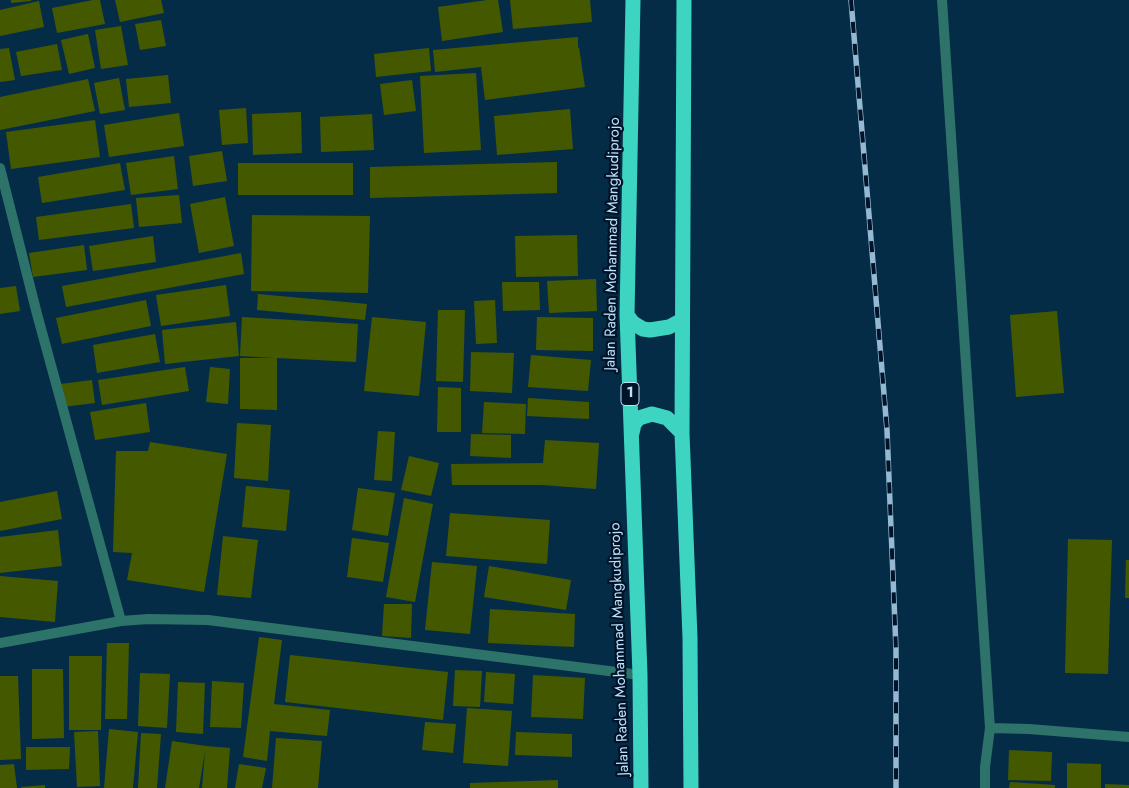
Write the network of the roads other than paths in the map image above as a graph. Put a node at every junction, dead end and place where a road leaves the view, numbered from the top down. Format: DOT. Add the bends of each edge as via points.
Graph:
graph roads {
  1 [pos="633,0"];
  2 [pos="684,0"];
  3 [pos="942,0"];
  4 [pos="0,168"];
  5 [pos="627,315"];
  6 [pos="682,320"];
  7 [pos="682,433"];
  8 [pos="631,437"];
  9 [pos="121,621"];
  10 [pos="0,643"];
  11 [pos="640,675"];
  12 [pos="990,728"];
  13 [pos="1129,737"];
  14 [pos="641,788"];
  15 [pos="691,788"];
  16 [pos="985,788"];
  1 -- 5 [label="highway, Jalan Raden Mohammad Mangkudiprojo / 1"];
  2 -- 6 [label="highway"];
  3 -- 12 [label="street"];
  4 -- 9 [label="street"];
  5 -- 6 [label="highway" via="633,323 650,330 669,327"];
  5 -- 8 [label="highway, Jalan Raden Mohammad Mangkudiprojo / 1"];
  6 -- 7 [label="highway"];
  7 -- 8 [label="highway" via="667,418 652,414 638,418"];
  7 -- 15 [label="highway" via="690,638"];
  8 -- 11 [label="highway, Jalan Raden Mohammad Mangkudiprojo / 1"];
  9 -- 10 [label="street"];
  9 -- 11 [label="street" via="208,620"];
  11 -- 14 [label="highway, Jalan Raden Mohammad Mangkudiprojo / 1"];
  12 -- 13 [label="street"];
  12 -- 16 [label="street"];
}
